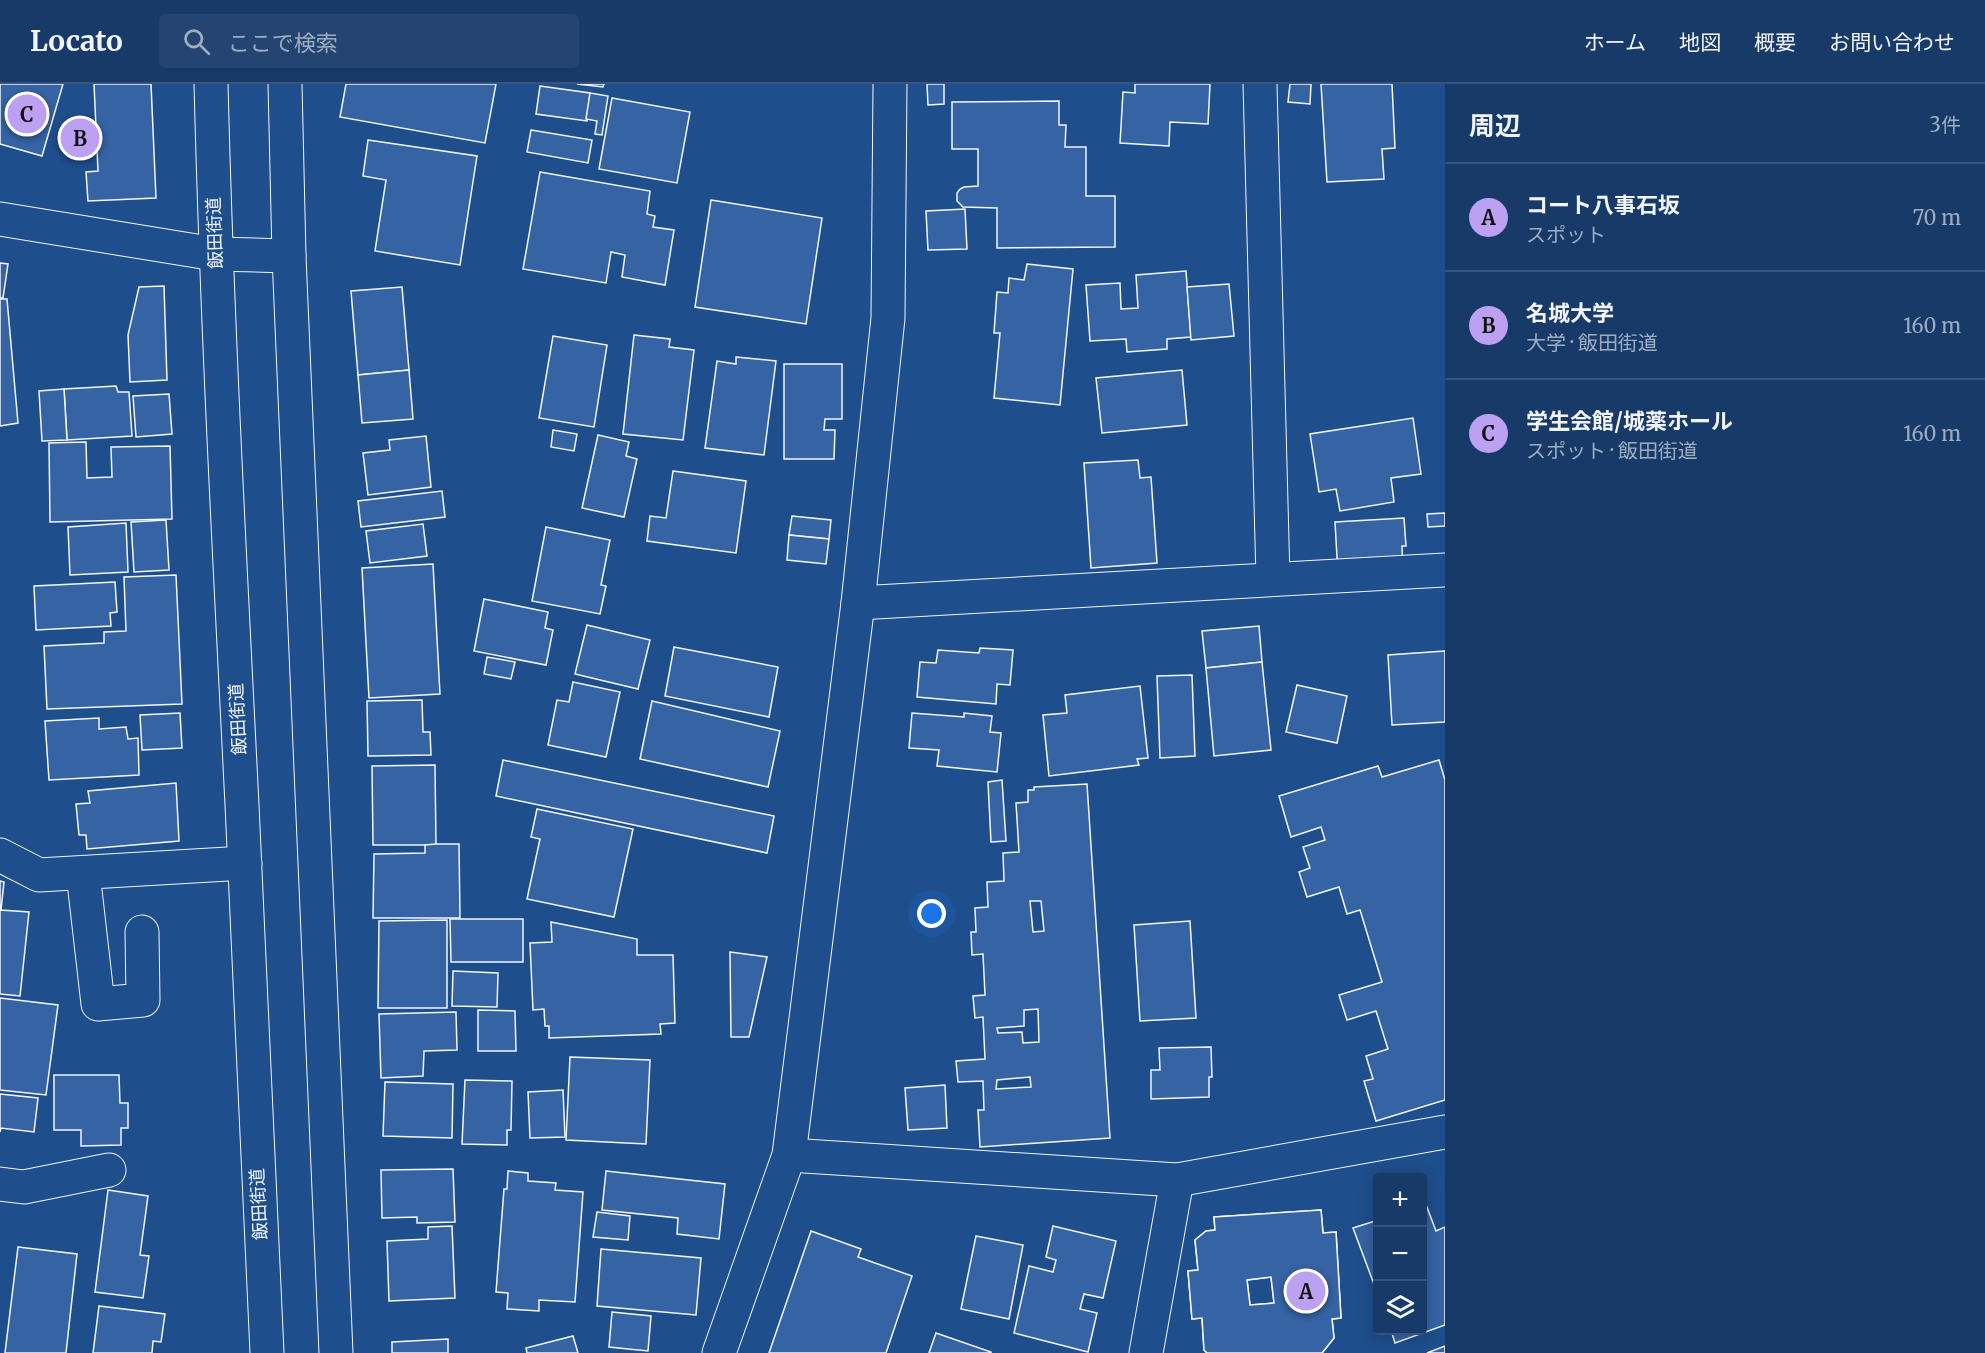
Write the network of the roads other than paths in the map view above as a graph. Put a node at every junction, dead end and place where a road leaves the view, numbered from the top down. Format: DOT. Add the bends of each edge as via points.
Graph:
graph roads {
  1 [pos="211,84"];
  2 [pos="285,84"];
  3 [pos="890,84"];
  4 [pos="1260,84"];
  5 [pos="0,219"];
  6 [pos="215,254"];
  7 [pos="289,255"];
  8 [pos="1445,570"];
  9 [pos="1273,579"];
  10 [pos="858,603"];
  11 [pos="0,855"];
  12 [pos="245,862"];
  13 [pos="83,873"];
  14 [pos="141,932"];
  15 [pos="1445,1132"];
  16 [pos="789,1155"];
  17 [pos="109,1170"];
  18 [pos="1178,1180"];
  19 [pos="0,1184"];
  20 [pos="267,1353"];
  21 [pos="336,1353"];
  22 [pos="719,1353"];
  23 [pos="1146,1353"];
  1 -- 6 [label="main road, 飯田街道"];
  2 -- 7 [label="main road"];
  3 -- 10 [label="main road" via="888,318"];
  4 -- 9 [label="main road"];
  5 -- 6 [label="main road"];
  6 -- 7 [label="main road"];
  6 -- 12 [label="main road, 飯田街道"];
  7 -- 21 [label="main road"];
  8 -- 9 [label="main road"];
  9 -- 10 [label="main road"];
  10 -- 16 [label="main road"];
  11 -- 13 [label="main road" via="39,875"];
  12 -- 13 [label="main road"];
  12 -- 20 [label="main road, 飯田街道"];
  13 -- 14 [label="main road" via="98,1004 143,1000"];
  15 -- 18 [label="main road"];
  16 -- 18 [label="main road"];
  16 -- 22 [label="main road"];
  17 -- 19 [label="main road" via="24,1186"];
  18 -- 23 [label="main road"];
}
